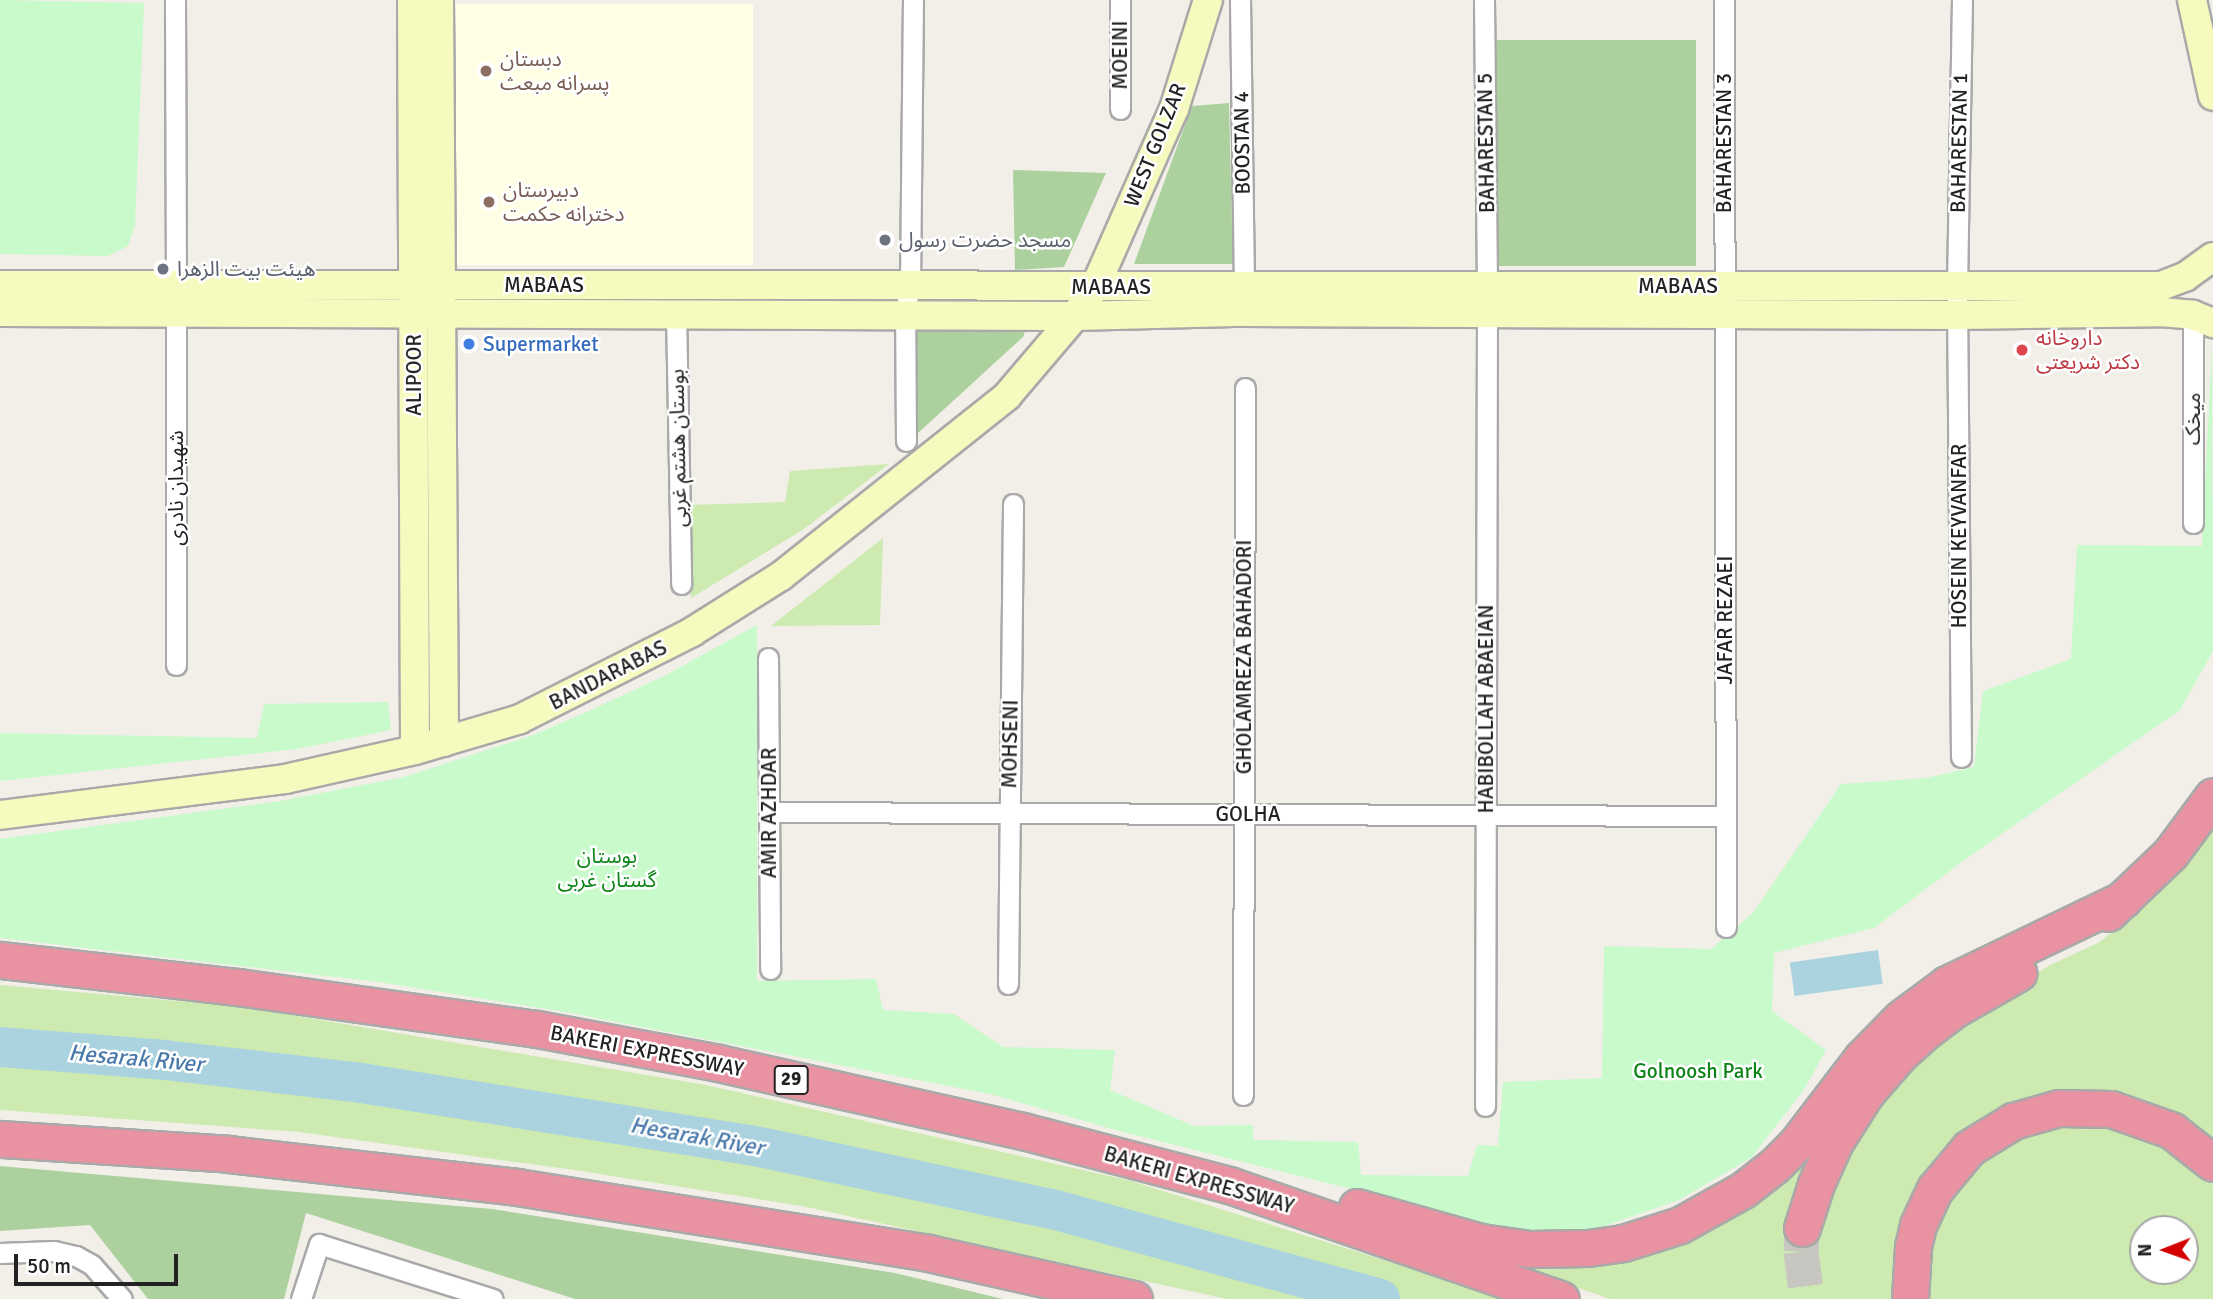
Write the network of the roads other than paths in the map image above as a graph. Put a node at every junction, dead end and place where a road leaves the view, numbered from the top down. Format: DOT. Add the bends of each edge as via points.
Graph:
graph roads {
  1 [pos="175,0"];
  2 [pos="412,0"];
  3 [pos="439,0"];
  4 [pos="913,0"];
  5 [pos="1120,0"];
  6 [pos="1208,0"];
  7 [pos="1240,0"];
  8 [pos="1484,0"];
  9 [pos="1724,0"];
  10 [pos="1962,0"];
  11 [pos="2192,0"];
  12 [pos="2202,0"];
  13 [pos="2213,32"];
  14 [pos="2213,96"];
  15 [pos="1120,109"];
  16 [pos="2213,257"];
  17 [pos="0,285"];
  18 [pos="910,285"];
  19 [pos="1956,286"];
  20 [pos="1095,287"];
  21 [pos="176,299"];
  22 [pos="427,299"];
  23 [pos="1244,299"];
  24 [pos="1487,299"];
  25 [pos="1724,299"];
  26 [pos="0,312"];
  27 [pos="676,312"];
  28 [pos="905,313"];
  29 [pos="1957,315"];
  30 [pos="1075,316"];
  31 [pos="2203,319"];
  32 [pos="1245,388"];
  33 [pos="906,442"];
  34 [pos="1013,504"];
  35 [pos="2193,523"];
  36 [pos="681,584"];
  37 [pos="768,658"];
  38 [pos="176,665"];
  39 [pos="444,742"];
  40 [pos="415,750"];
  41 [pos="1961,757"];
  42 [pos="2213,796"];
  43 [pos="769,812"];
  44 [pos="1009,813"];
  45 [pos="1244,814"];
  46 [pos="0,815"];
  47 [pos="1485,815"];
  48 [pos="1726,816"];
  49 [pos="2124,899"];
  50 [pos="1727,927"];
  51 [pos="0,960"];
  52 [pos="770,969"];
  53 [pos="1008,984"];
  54 [pos="1242,1095"];
  55 [pos="1485,1106"];
  56 [pos="0,1139"];
  57 [pos="2213,1163"];
  58 [pos="1229,1185"];
  59 [pos="1802,1228"];
  60 [pos="0,1253"];
  61 [pos="122,1299"];
  62 [pos="301,1299"];
  63 [pos="493,1299"];
  64 [pos="1134,1299"];
  65 [pos="1561,1299"];
  66 [pos="1910,1299"];
  1 -- 21 [label="street, شهیدان نادری"];
  2 -- 22 [label="street, ALIPOOR"];
  3 -- 22 [label="street, ALIPOOR"];
  4 -- 18 [label="street"];
  5 -- 15 [label="street, MOEINI"];
  6 -- 20 [label="street, WEST GOLZAR" via="1174,109"];
  7 -- 23 [label="street, BOOSTAN 4"];
  8 -- 24 [label="street, BAHARESTAN 5"];
  9 -- 25 [label="street, BAHARESTAN 3"];
  10 -- 19 [label="street, BAHARESTAN 1"];
  11 -- 14 [label="street"];
  12 -- 13 [label="street"];
  16 -- 19 [label="street, MABAAS" via="2161,286"];
  17 -- 21 [label="street, MABAAS"];
  18 -- 20 [label="street, MABAAS"];
  18 -- 22 [label="street, MABAAS"];
  18 -- 28 [label="street"];
  19 -- 25 [label="street, MABAAS"];
  19 -- 29 [label="street, BAHARESTAN 1"];
  20 -- 23 [label="street, MABAAS"];
  20 -- 30 [label="street, BANDARABAS"];
  21 -- 22 [label="street, MABAAS"];
  21 -- 26 [label="street, MABAAS"];
  21 -- 38 [label="street, شهیدان نادری"];
  22 -- 27 [label="street, MABAAS"];
  22 -- 39 [label="street, ALIPOOR"];
  22 -- 40 [label="street, ALIPOOR"];
  23 -- 24 [label="street, MABAAS"];
  23 -- 30 [label="street, MABAAS"];
  24 -- 25 [label="street, MABAAS"];
  24 -- 47 [label="street, HABIBOLLAH ABAEIAN"];
  25 -- 29 [label="street, MABAAS"];
  25 -- 48 [label="street, JAFAR REZAEI"];
  27 -- 28 [label="street, MABAAS"];
  27 -- 36 [label="street, بوستان هشتم غربی"];
  28 -- 30 [label="street, MABAAS"];
  28 -- 33 [label="street"];
  29 -- 31 [label="street, MABAAS" via="2161,313"];
  29 -- 41 [label="street, HOSEIN KEYVANFAR"];
  30 -- 39 [label="street, BANDARABAS" via="1007,397 781,576 692,632 568,696 520,719"];
  31 -- 35 [label="street, میخک"];
  32 -- 45 [label="street, GHOLAMREZA BAHADORI"];
  34 -- 44 [label="street, MOHSENI"];
  37 -- 43 [label="street, AMIR AZHDAR"];
  39 -- 40 [label="street, BANDARABAS"];
  40 -- 46 [label="street, BANDARABAS" via="285,779"];
  42 -- 49 [label="highway" via="2170,853"];
  43 -- 44 [label="street, GOLHA"];
  43 -- 52 [label="street, AMIR AZHDAR"];
  44 -- 45 [label="street, GOLHA"];
  44 -- 53 [label="street, MOHSENI"];
  45 -- 47 [label="street, GOLHA"];
  45 -- 54 [label="street, GHOLAMREZA BAHADORI"];
  47 -- 48 [label="street, GOLHA"];
  47 -- 55 [label="street, HABIBOLLAH ABAEIAN"];
  48 -- 50 [label="street, JAFAR REZAEI"];
  49 -- 58 [label="highway" via="1947,984 1900,1019 1862,1058 1774,1166 1706,1211 1652,1235 1588,1248 1529,1249 1481,1242 1375,1210"];
  49 -- 59 [label="highway" via="2091,929 1955,1009 1900,1054 1866,1093 1835,1142"];
  51 -- 58 [label="highway, BAKERI EXPRESSWAY / 29" via="238,987 589,1039 1023,1131"];
  56 -- 64 [label="highway" via="229,1154 517,1187 928,1254"];
  57 -- 66 [label="highway" via="2171,1130 2111,1109 2059,1108 2013,1121 1969,1149 1935,1189 1915,1236"];
  58 -- 65 [label="highway, BAKERI EXPRESSWAY / 29"];
  60 -- 61 [label="street" via="76,1255 92,1265"];
  62 -- 63 [label="street" via="319,1244"];
}
